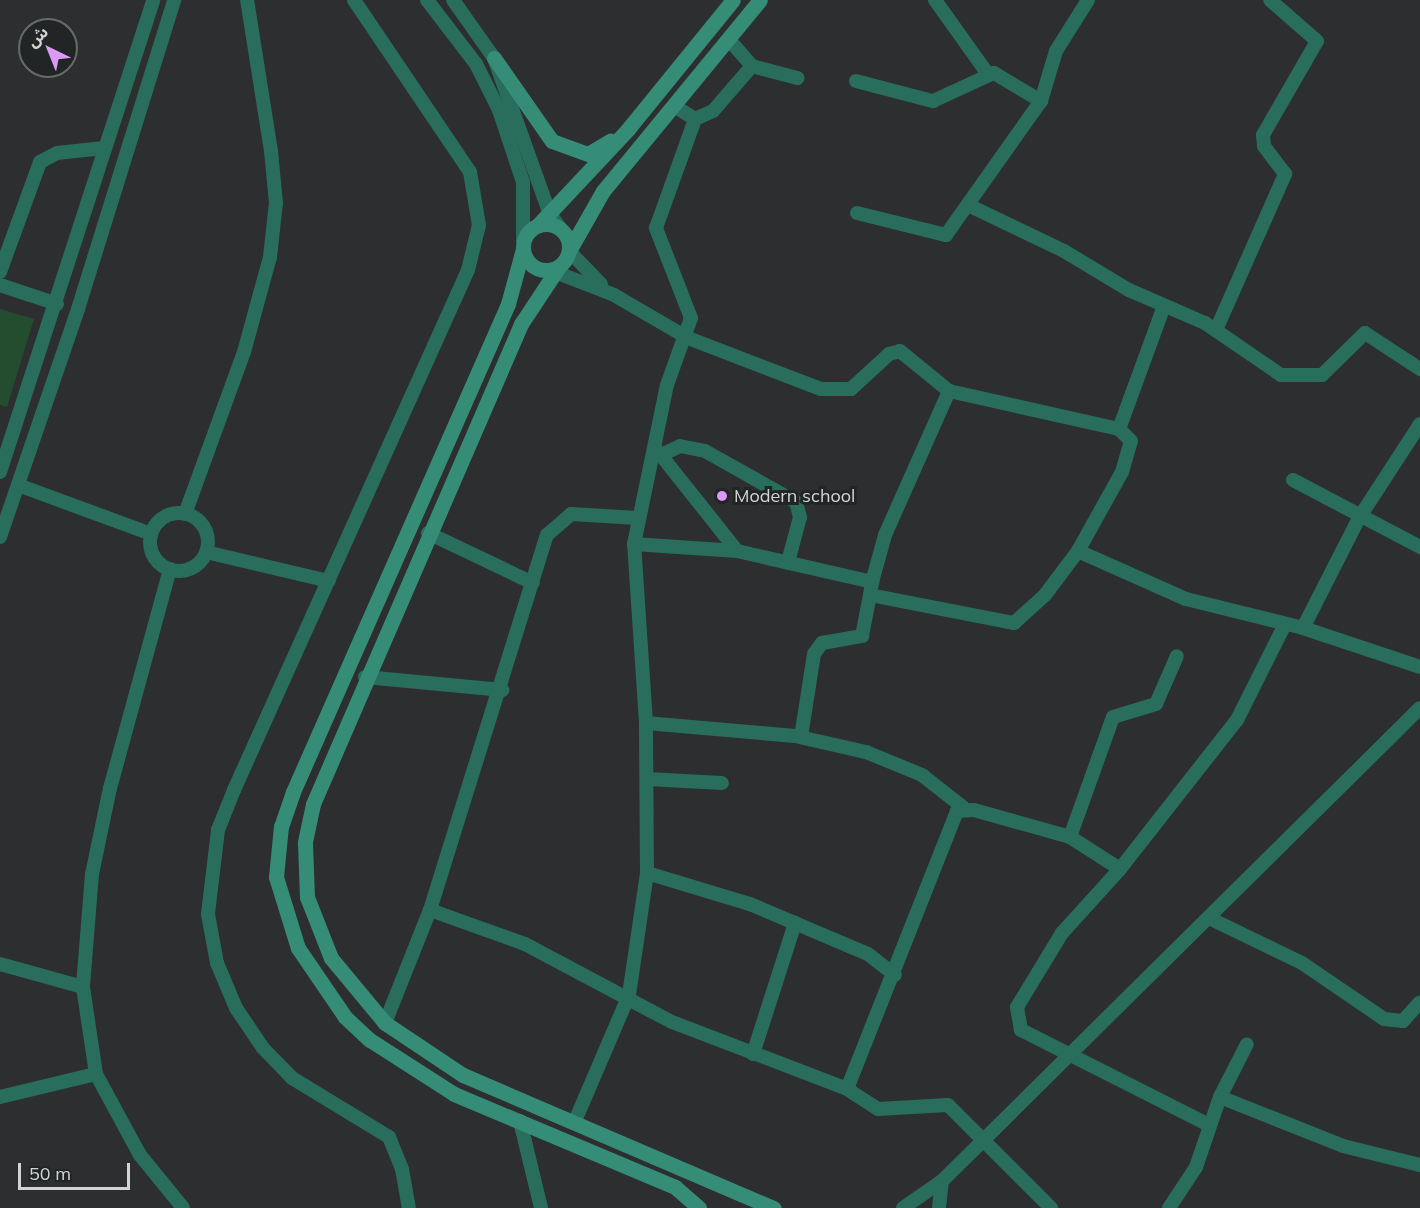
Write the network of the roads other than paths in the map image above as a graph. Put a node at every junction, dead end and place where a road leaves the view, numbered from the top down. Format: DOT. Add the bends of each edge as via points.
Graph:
graph roads {
  1 [pos="153,0"];
  2 [pos="174,0"];
  3 [pos="247,0"];
  4 [pos="354,0"];
  5 [pos="427,0"];
  6 [pos="453,0"];
  7 [pos="733,0"];
  8 [pos="760,0"];
  9 [pos="935,0"];
  10 [pos="1088,0"];
  11 [pos="1270,0"];
  12 [pos="729,40"];
  13 [pos="494,58"];
  14 [pos="752,66"];
  15 [pos="987,73"];
  16 [pos="797,78"];
  17 [pos="856,81"];
  18 [pos="1041,101"];
  19 [pos="674,106"];
  20 [pos="695,119"];
  21 [pos="628,129"];
  22 [pos="104,147"];
  23 [pos="968,205"];
  24 [pos="857,213"];
  25 [pos="550,214"];
  26 [pos="538,225"];
  27 [pos="560,228"];
  28 [pos="523,245"];
  29 [pos="569,250"];
  30 [pos="554,270"];
  31 [pos="0,272"];
  32 [pos="0,285"];
  33 [pos="614,295"];
  34 [pos="57,304"];
  35 [pos="1164,306"];
  36 [pos="1216,330"];
  37 [pos="688,338"];
  38 [pos="1420,369"];
  39 [pos="949,390"];
  40 [pos="1420,424"];
  41 [pos="1119,429"];
  42 [pos="657,450"];
  43 [pos="0,472"];
  44 [pos="1293,480"];
  45 [pos="18,485"];
  46 [pos="185,513"];
  47 [pos="638,518"];
  48 [pos="1359,518"];
  49 [pos="151,534"];
  50 [pos="428,534"];
  51 [pos="0,537"];
  52 [pos="634,544"];
  53 [pos="1420,547"];
  54 [pos="737,551"];
  55 [pos="1078,551"];
  56 [pos="206,552"];
  57 [pos="788,562"];
  58 [pos="170,569"];
  59 [pos="329,581"];
  60 [pos="533,583"];
  61 [pos="871,588"];
  62 [pos="1285,624"];
  63 [pos="1303,628"];
  64 [pos="1177,656"];
  65 [pos="1420,668"];
  66 [pos="365,676"];
  67 [pos="502,690"];
  68 [pos="1420,708"];
  69 [pos="646,723"];
  70 [pos="801,737"];
  71 [pos="647,779"];
  72 [pos="722,783"];
  73 [pos="964,808"];
  74 [pos="1070,837"];
  75 [pos="1120,869"];
  76 [pos="647,873"];
  77 [pos="430,910"];
  78 [pos="1211,919"];
  79 [pos="795,923"];
  80 [pos="0,964"];
  81 [pos="895,975"];
  82 [pos="83,987"];
  83 [pos="629,996"];
  84 [pos="1420,1002"];
  85 [pos="385,1023"];
  86 [pos="1247,1044"];
  87 [pos="753,1054"];
  88 [pos="1067,1055"];
  89 [pos="96,1074"];
  90 [pos="848,1089"];
  91 [pos="0,1097"];
  92 [pos="1220,1097"];
  93 [pos="575,1121"];
  94 [pos="520,1122"];
  95 [pos="1209,1125"];
  96 [pos="985,1137"];
  97 [pos="1420,1165"];
  98 [pos="942,1181"];
  99 [pos="183,1208"];
  100 [pos="409,1208"];
  101 [pos="541,1208"];
  102 [pos="699,1208"];
  103 [pos="774,1208"];
  104 [pos="903,1208"];
  105 [pos="939,1208"];
  106 [pos="1051,1208"];
  107 [pos="1169,1208"];
  1 -- 22 [label="street"];
  2 -- 45 [label="street"];
  3 -- 46 [label="street" via="272,150 276,203 270,257 244,352"];
  4 -- 59 [label="street" via="470,172 479,225 468,270"];
  5 -- 28 [label="street" via="476,64 499,110 524,182"];
  6 -- 13 [label="street"];
  7 -- 21 [label="main road"];
  8 -- 12 [label="main road"];
  9 -- 15 [label="street"];
  10 -- 18 [label="street" via="1056,51"];
  11 -- 36 [label="street" via="1317,41 1263,135 1264,147 1284,174"];
  12 -- 14 [label="street"];
  12 -- 19 [label="main road"];
  13 -- 21 [label="main road" via="544,134 561,147 588,154"];
  13 -- 25 [label="street"];
  14 -- 16 [label="street"];
  14 -- 20 [label="street" via="713,111"];
  15 -- 17 [label="street" via="933,101"];
  15 -- 18 [label="street" via="1001,75"];
  18 -- 23 [label="street"];
  19 -- 20 [label="street"];
  19 -- 29 [label="main road" via="588,211"];
  20 -- 37 [label="street" via="656,228 691,318"];
  21 -- 25 [label="main road"];
  22 -- 31 [label="street" via="57,153 40,162"];
  22 -- 34 [label="street"];
  23 -- 24 [label="street" via="942,237 896,219"];
  23 -- 35 [label="street"];
  25 -- 26 [label="main road"];
  25 -- 27 [label="street"];
  26 -- 27 [label="main road"];
  26 -- 28 [label="main road"];
  27 -- 29 [label="main road"];
  28 -- 30 [label="main road" via="535,268"];
  28 -- 94 [label="main road" via="508,304 293,792 281,826 276,877 297,948 345,1017 404,1065 454,1094"];
  29 -- 30 [label="main road"];
  29 -- 33 [label="street"];
  30 -- 33 [label="street"];
  30 -- 50 [label="main road" via="521,324"];
  32 -- 34 [label="street"];
  33 -- 37 [label="street"];
  34 -- 43 [label="street"];
  35 -- 36 [label="street"];
  35 -- 41 [label="street"];
  36 -- 38 [label="street" via="1266,369 1297,379 1322,375 1365,333"];
  37 -- 39 [label="street" via="798,382 834,390 851,389 889,354 900,351"];
  37 -- 42 [label="street" via="667,385"];
  39 -- 41 [label="street"];
  39 -- 61 [label="street" via="885,536"];
  40 -- 48 [label="street"];
  41 -- 55 [label="street" via="1131,441 1128,460"];
  42 -- 47 [label="street"];
  42 -- 54 [label="street"];
  42 -- 57 [label="street" via="680,446 705,451 796,502 800,517"];
  44 -- 48 [label="street"];
  45 -- 49 [label="street"];
  45 -- 51 [label="street"];
  46 -- 49 [label="street" via="163,518"];
  46 -- 56 [label="street" via="206,529"];
  47 -- 52 [label="street"];
  47 -- 60 [label="street" via="561,518 547,535"];
  48 -- 53 [label="street"];
  48 -- 63 [label="street"];
  49 -- 58 [label="street" via="152,551"];
  50 -- 60 [label="street"];
  50 -- 66 [label="main road"];
  52 -- 54 [label="street"];
  52 -- 69 [label="street"];
  54 -- 57 [label="street"];
  55 -- 61 [label="street" via="1045,595 1014,623"];
  55 -- 62 [label="street" via="1186,599"];
  56 -- 58 [label="street" via="191,568"];
  56 -- 59 [label="street"];
  57 -- 61 [label="street"];
  58 -- 82 [label="street" via="110,788 92,874"];
  59 -- 100 [label="street" via="218,830 208,914 217,963 236,1008 263,1048 292,1078 389,1137 402,1168"];
  60 -- 67 [label="street"];
  61 -- 70 [label="street" via="862,636 822,642 813,654"];
  62 -- 63 [label="street"];
  62 -- 75 [label="street" via="1237,720"];
  63 -- 65 [label="street"];
  64 -- 74 [label="street" via="1156,704 1113,717"];
  66 -- 67 [label="street"];
  66 -- 85 [label="main road" via="313,804 304,872 331,958"];
  67 -- 77 [label="street"];
  68 -- 78 [label="street"];
  69 -- 70 [label="street"];
  69 -- 71 [label="street"];
  70 -- 73 [label="street" via="903,764"];
  71 -- 72 [label="street"];
  71 -- 76 [label="street"];
  73 -- 74 [label="street"];
  73 -- 81 [label="street" via="952,818"];
  74 -- 75 [label="street"];
  75 -- 88 [label="street" via="1062,933 1017,1007 1020,1029"];
  76 -- 79 [label="street"];
  76 -- 83 [label="street"];
  77 -- 83 [label="street" via="495,930"];
  77 -- 85 [label="street"];
  78 -- 84 [label="street" via="1302,963 1384,1019 1403,1021"];
  78 -- 88 [label="street"];
  79 -- 81 [label="street" via="877,958"];
  79 -- 87 [label="street"];
  80 -- 82 [label="street"];
  81 -- 90 [label="street"];
  82 -- 89 [label="street"];
  83 -- 87 [label="street" via="672,1022"];
  83 -- 93 [label="street"];
  85 -- 93 [label="main road" via="463,1075"];
  86 -- 92 [label="street"];
  87 -- 90 [label="street"];
  88 -- 95 [label="street"];
  88 -- 96 [label="street"];
  89 -- 91 [label="street"];
  89 -- 99 [label="street" via="140,1155"];
  90 -- 96 [label="street" via="878,1109 948,1105"];
  92 -- 95 [label="street"];
  92 -- 97 [label="street" via="1322,1140"];
  93 -- 103 [label="main road"];
  94 -- 101 [label="street"];
  94 -- 102 [label="main road" via="675,1188"];
  95 -- 107 [label="street" via="1196,1167"];
  96 -- 98 [label="street"];
  96 -- 106 [label="street"];
  98 -- 104 [label="street"];
  98 -- 105 [label="street"];
}
